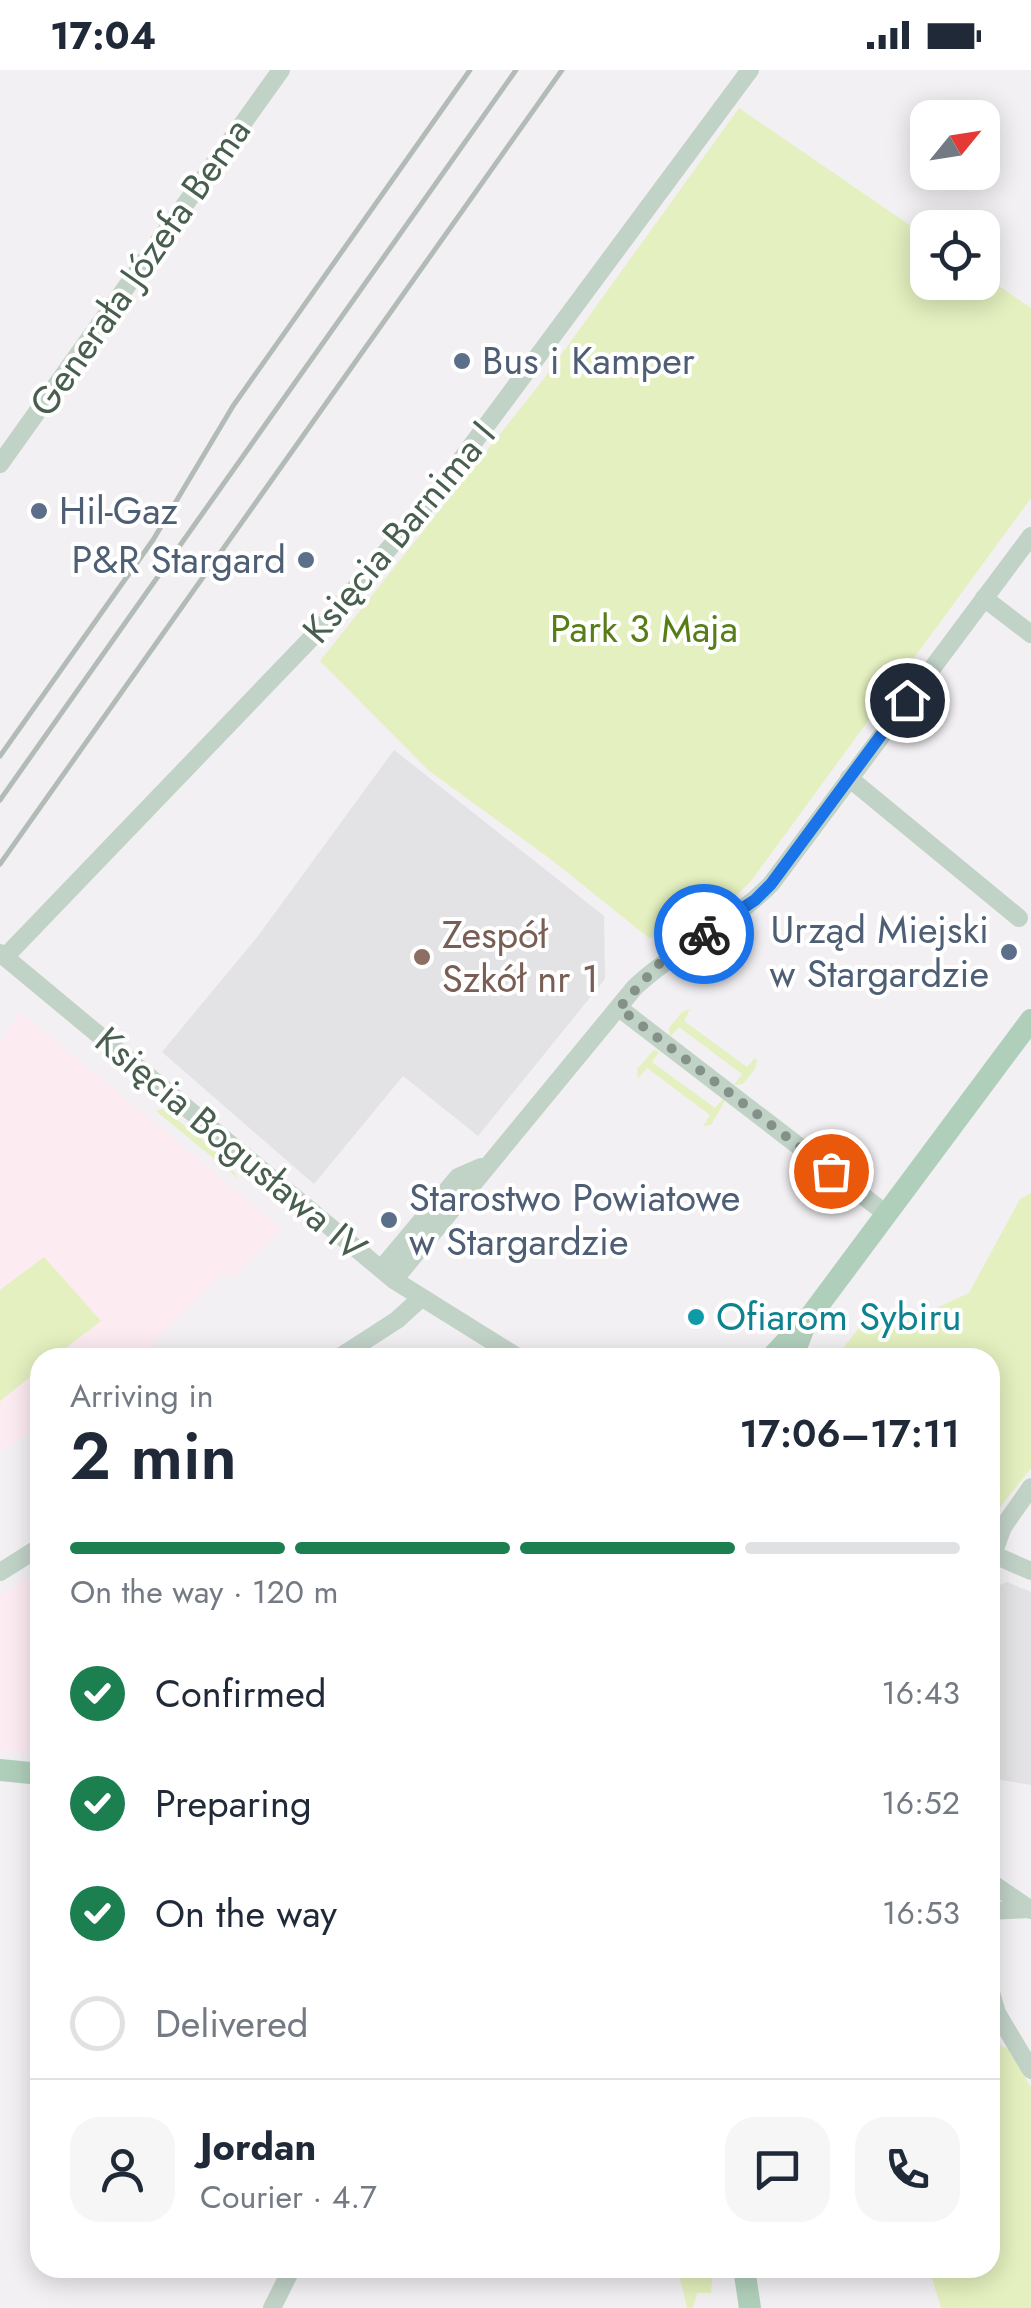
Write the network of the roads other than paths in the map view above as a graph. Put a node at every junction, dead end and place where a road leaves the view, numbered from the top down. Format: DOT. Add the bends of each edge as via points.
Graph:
graph roads {
  1 [pos="280,70"];
  2 [pos="750,70"];
  3 [pos="0,464"];
  4 [pos="1031,536"];
  5 [pos="984,598"];
  6 [pos="1031,634"];
  7 [pos="849,778"];
  8 [pos="1019,918"];
  9 [pos="2,955"];
  10 [pos="619,1008"];
  11 [pos="1031,1020"];
  12 [pos="831,1171"];
  13 [pos="858,1192"];
  14 [pos="885,1212"];
  15 [pos="388,1274"];
  16 [pos="421,1298"];
  17 [pos="806,1322"];
  18 [pos="354,1348"];
  19 [pos="503,1348"];
  20 [pos="781,1348"];
  21 [pos="796,1348"];
  22 [pos="1031,1488"];
  23 [pos="1000,1536"];
  24 [pos="30,1553"];
  25 [pos="1000,1561"];
  26 [pos="1031,1571"];
  27 [pos="0,1572"];
  28 [pos="0,1770"];
  29 [pos="30,1773"];
  30 [pos="1000,1889"];
  31 [pos="1030,1910"];
  32 [pos="1000,1912"];
  33 [pos="1000,2018"];
  34 [pos="1031,2070"];
  35 [pos="287,2278"];
  36 [pos="746,2278"];
  37 [pos="272,2308"];
  38 [pos="750,2308"];
  1 -- 3 [label="street, Generała Józefa Bema"];
  2 -- 9 [label="street, Księcia Barnima I" via="438,492 323,626"];
  4 -- 5 [label="street"];
  5 -- 6 [label="street"];
  5 -- 7 [label="street"];
  7 -- 8 [label="street"];
  7 -- 10 [label="street" via="755,900 660,963"];
  9 -- 15 [label="street, Księcia Bogusława IV"];
  10 -- 12 [label="street"];
  10 -- 15 [label="street"];
  11 -- 14 [label="main road"];
  13 -- 14 [label="street"];
  14 -- 17 [label="main road"];
  15 -- 16 [label="street, Księcia Bogusława IV"];
  16 -- 18 [label="street"];
  16 -- 19 [label="street, Księcia Bogusława IV"];
  17 -- 20 [label="main road"];
  17 -- 21 [label="main road"];
  22 -- 23 [label="street"];
  24 -- 27 [label="street"];
  25 -- 26 [label="street"];
  28 -- 29 [label="main road"];
  30 -- 31 [label="street"];
  31 -- 32 [label="street"];
  33 -- 34 [label="street"];
  35 -- 37 [label="street"];
  36 -- 38 [label="main road"];
}
